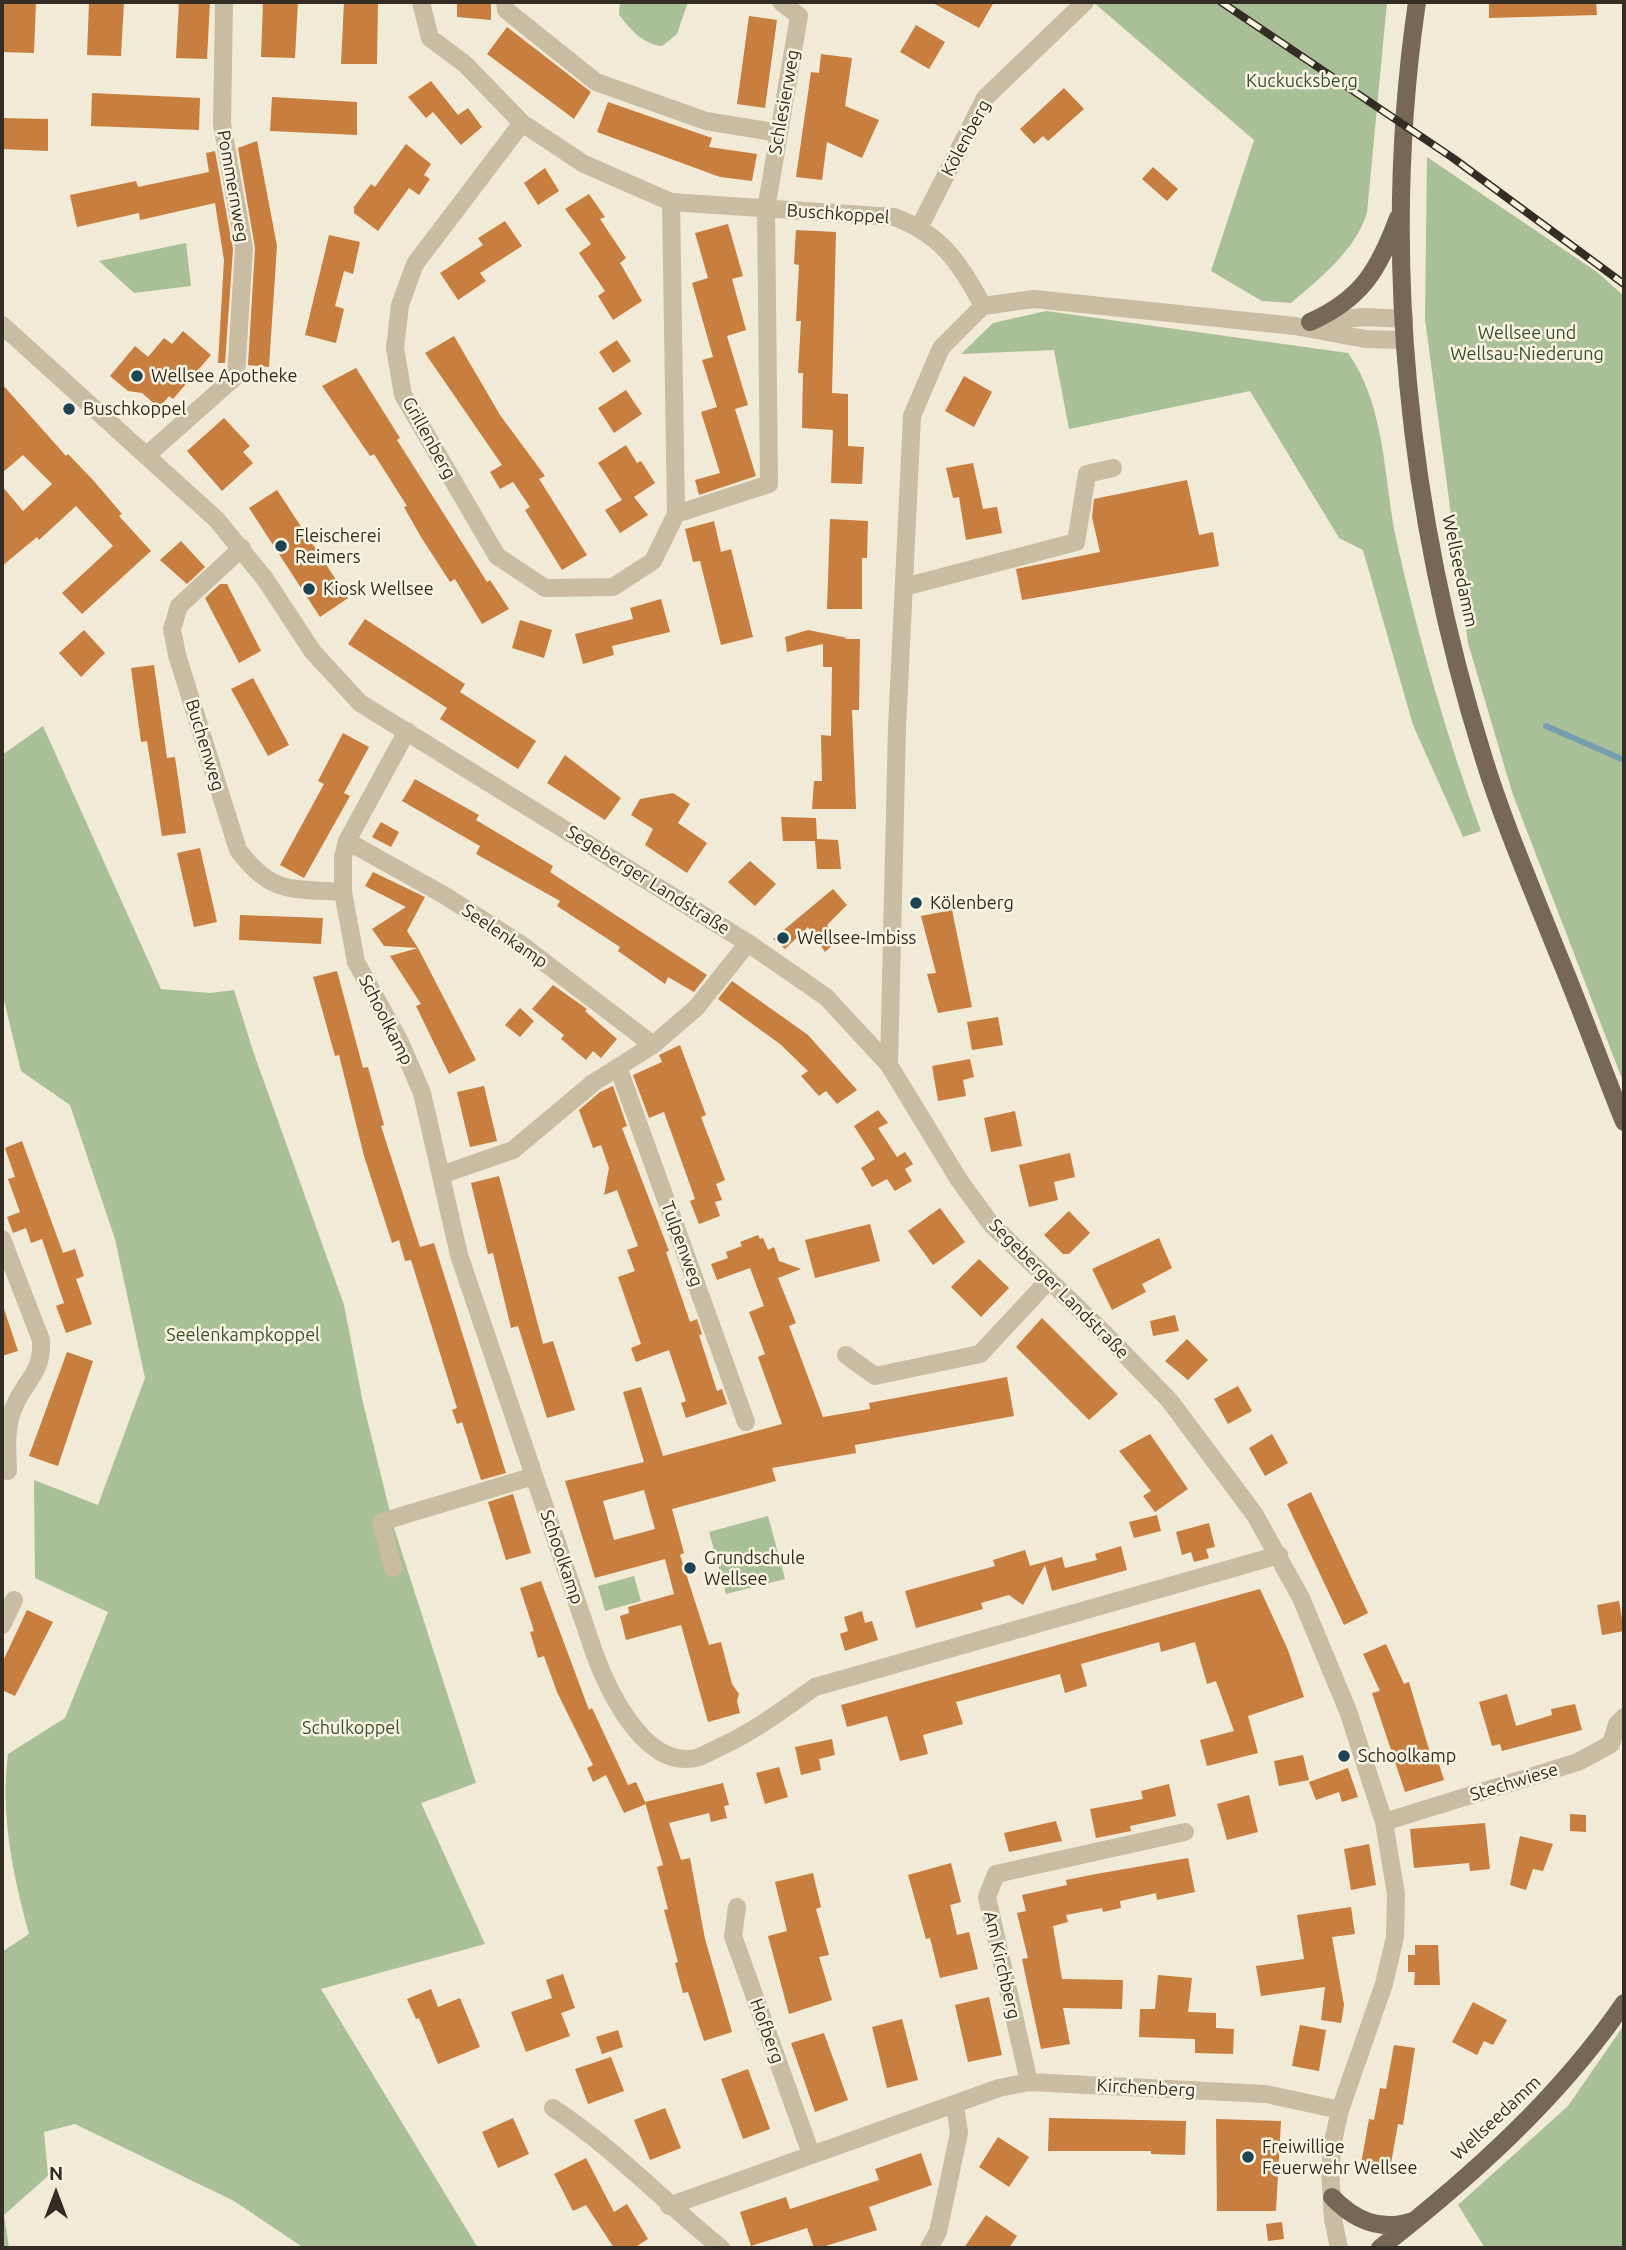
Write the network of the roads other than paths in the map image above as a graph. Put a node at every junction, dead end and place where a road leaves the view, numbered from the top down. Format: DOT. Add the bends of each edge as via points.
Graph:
graph roads {
  1 [pos="224,2"];
  2 [pos="421,2"];
  3 [pos="505,2"];
  4 [pos="781,2"];
  5 [pos="1086,2"];
  6 [pos="1417,2"];
  7 [pos="522,123"];
  8 [pos="779,133"];
  9 [pos="671,202"];
  10 [pos="1402,208"];
  11 [pos="766,209"];
  12 [pos="920,226"];
  13 [pos="983,306"];
  14 [pos="1404,319"];
  15 [pos="1303,324"];
  16 [pos="2,325"];
  17 [pos="1404,340"];
  18 [pos="146,456"];
  19 [pos="1113,468"];
  20 [pos="676,514"];
  21 [pos="242,548"];
  22 [pos="904,587"];
  23 [pos="407,731"];
  24 [pos="347,841"];
  25 [pos="343,892"];
  26 [pos="748,943"];
  27 [pos="653,1045"];
  28 [pos="889,1065"];
  29 [pos="618,1066"];
  30 [pos="1624,1122"];
  31 [pos="441,1175"];
  32 [pos="4,1250"];
  33 [pos="1048,1281"];
  34 [pos="9,1283"];
  35 [pos="846,1355"];
  36 [pos="746,1422"];
  37 [pos="8,1471"];
  38 [pos="534,1476"];
  39 [pos="1279,1555"];
  40 [pos="393,1568"];
  41 [pos="15,1600"];
  42 [pos="2,1625"];
  43 [pos="1624,1717"];
  44 [pos="1384,1822"];
  45 [pos="1185,1832"];
  46 [pos="737,1907"];
  47 [pos="1624,2003"];
  48 [pos="1029,2082"];
  49 [pos="955,2105"];
  50 [pos="553,2108"];
  51 [pos="1340,2110"];
  52 [pos="811,2154"];
  53 [pos="1332,2197"];
  54 [pos="669,2206"];
  55 [pos="1418,2219"];
  56 [pos="721,2248"];
  57 [pos="929,2248"];
  58 [pos="1339,2248"];
  59 [pos="1380,2248"];
  1 -- 18 [label="street, Pommernweg" via="223,130 244,248 236,376"];
  2 -- 7 [label="street, Buschkoppel" via="430,38 465,64"];
  3 -- 8 [label="street" via="506,10 596,82 706,121"];
  4 -- 8 [label="street, Schlesierweg" via="799,16"];
  5 -- 12 [label="street, Kölenberg" via="985,98"];
  6 -- 10 [label="main road, Wellseedamm"];
  7 -- 9 [label="street, Buschkoppel" via="584,163"];
  7 -- 20 [label="street, Grillenberg" via="415,264 400,305 395,348 403,395 497,556 545,588 613,587 653,561"];
  8 -- 11 [label="street, Schlesierweg"];
  9 -- 11 [label="street, Buschkoppel"];
  9 -- 20 [label="street, Grillenberg"];
  10 -- 14 [label="main road, Wellseedamm"];
  10 -- 15 [label="main road" via="1388,246 1366,284 1342,306"];
  11 -- 12 [label="street, Buschkoppel" via="894,217"];
  11 -- 20 [label="street" via="769,484"];
  12 -- 13 [label="street, Buschkoppel" via="960,263"];
  13 -- 15 [label="street" via="1034,299"];
  13 -- 22 [label="street" via="941,348 912,416"];
  14 -- 15 [label="street" via="1364,317"];
  14 -- 17 [label="main road, Wellseedamm"];
  15 -- 17 [label="street" via="1364,339"];
  16 -- 18 [label="street, Segeberger Landstraße"];
  17 -- 30 [label="main road, Wellseedamm" via="1415,459 1483,758"];
  18 -- 21 [label="street, Segeberger Landstraße"];
  19 -- 22 [label="street" via="1087,474 1076,542"];
  21 -- 23 [label="street, Segeberger Landstraße" via="332,676 360,704"];
  21 -- 25 [label="street, Buchenweg" via="179,606 172,629 177,655 238,850 257,874 283,888"];
  22 -- 28 [label="street"];
  23 -- 24 [label="street, Schoolkamp"];
  23 -- 26 [label="street, Segeberger Landstraße"];
  24 -- 25 [label="street, Schoolkamp"];
  24 -- 27 [label="street, Seelenkamp" via="508,935"];
  25 -- 31 [label="street, Schoolkamp" via="356,962 422,1093"];
  26 -- 27 [label="street" via="696,1008"];
  26 -- 28 [label="street, Segeberger Landstraße" via="826,997"];
  27 -- 29 [label="street"];
  28 -- 33 [label="street, Segeberger Landstraße" via="983,1213"];
  29 -- 31 [label="street" via="513,1150"];
  29 -- 36 [label="street, Tulpenweg"];
  31 -- 38 [label="street, Schoolkamp" via="459,1255"];
  32 -- 34 [label="street"];
  33 -- 35 [label="street" via="980,1354 875,1376"];
  33 -- 39 [label="street, Segeberger Landstraße" via="1170,1401 1230,1478"];
  34 -- 37 [label="street" via="41,1340 42,1354 9,1421"];
  38 -- 39 [label="street, Schoolkamp" via="610,1694 631,1726 673,1757 695,1758 751,1733 815,1687"];
  38 -- 40 [label="street" via="381,1522"];
  39 -- 44 [label="street, Segeberger Landstraße" via="1348,1711"];
  41 -- 42 [label="street"];
  43 -- 44 [label="street, Stechwiese" via="1611,1744 1578,1762"];
  44 -- 51 [label="street, Segeberger Landstraße" via="1396,1894 1395,1937 1384,1984"];
  45 -- 48 [label="street, Am Kirchberg" via="996,1874 987,1897"];
  46 -- 52 [label="street, Hofberg" via="733,1936"];
  47 -- 55 [label="main road, Wellseedamm" via="1550,2097"];
  48 -- 49 [label="street, Kirchenberg"];
  48 -- 51 [label="street, Kirchenberg" via="1266,2094"];
  49 -- 52 [label="street, Kirchenberg"];
  49 -- 57 [label="street" via="959,2133 938,2232"];
  50 -- 54 [label="street" via="588,2131"];
  51 -- 53 [label="street, Segeberger Landstraße" via="1330,2168"];
  52 -- 54 [label="street, Kirchenberg"];
  53 -- 55 [label="main road" via="1364,2222 1387,2225"];
  53 -- 58 [label="street, Segeberger Landstraße"];
  54 -- 56 [label="street"];
  55 -- 59 [label="main road, Wellseedamm"];
}
